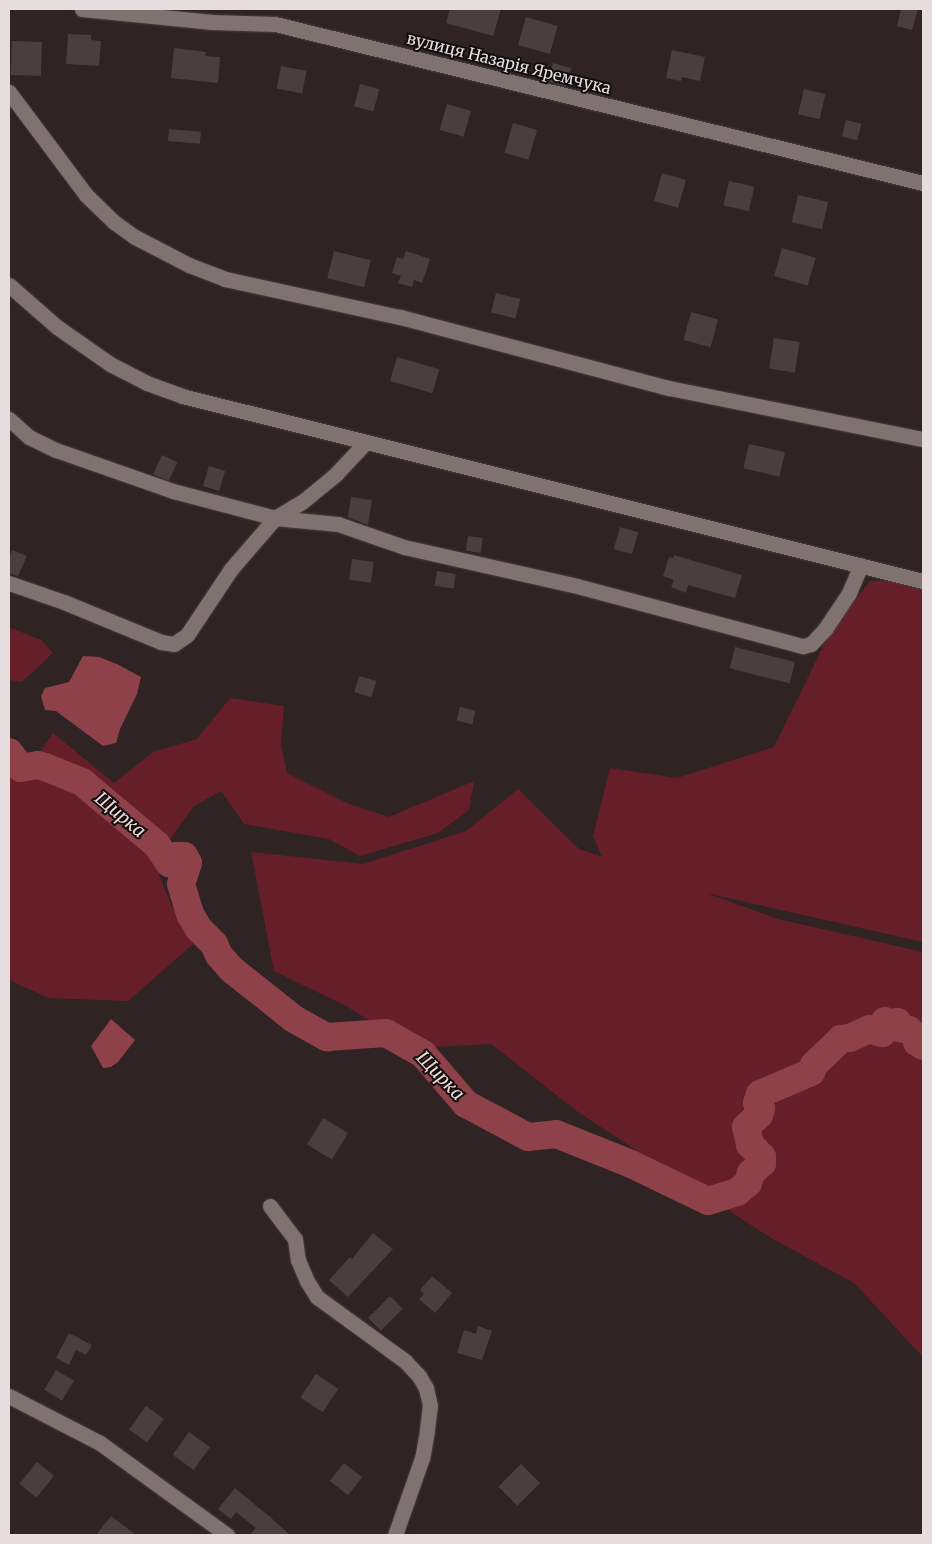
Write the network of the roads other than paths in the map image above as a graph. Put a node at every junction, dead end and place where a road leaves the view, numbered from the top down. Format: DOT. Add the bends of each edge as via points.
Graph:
graph roads {
  1 [pos="82,9"];
  2 [pos="214,15"];
  3 [pos="9,92"];
  4 [pos="923,183"];
  5 [pos="9,285"];
  6 [pos="9,419"];
  7 [pos="923,439"];
  8 [pos="366,442"];
  9 [pos="275,518"];
  10 [pos="861,565"];
  11 [pos="923,581"];
  12 [pos="9,583"];
  13 [pos="270,1206"];
  14 [pos="9,1396"];
  15 [pos="228,1535"];
  16 [pos="395,1535"];
  1 -- 2 [label="street, вулиця Назарія Яремчука"];
  2 -- 4 [label="street, вулиця Назарія Яремчука" via="275,24"];
  3 -- 7 [label="street" via="86,195 114,222 189,265 225,279 400,317 669,388"];
  5 -- 8 [label="street" via="57,326 110,364 147,383 182,396"];
  6 -- 9 [label="street" via="29,437 56,450 173,491"];
  8 -- 9 [label="street" via="335,476"];
  8 -- 10 [label="street"];
  9 -- 10 [label="street" via="338,524 404,547 577,586 803,646 811,644 825,629 849,593"];
  9 -- 12 [label="street" via="231,569 187,635 174,644 161,642"];
  10 -- 11 [label="street"];
  13 -- 16 [label="street" via="295,1239 298,1260 317,1297 406,1361 426,1388 430,1405 424,1449"];
  14 -- 15 [label="street" via="100,1443"];
}
